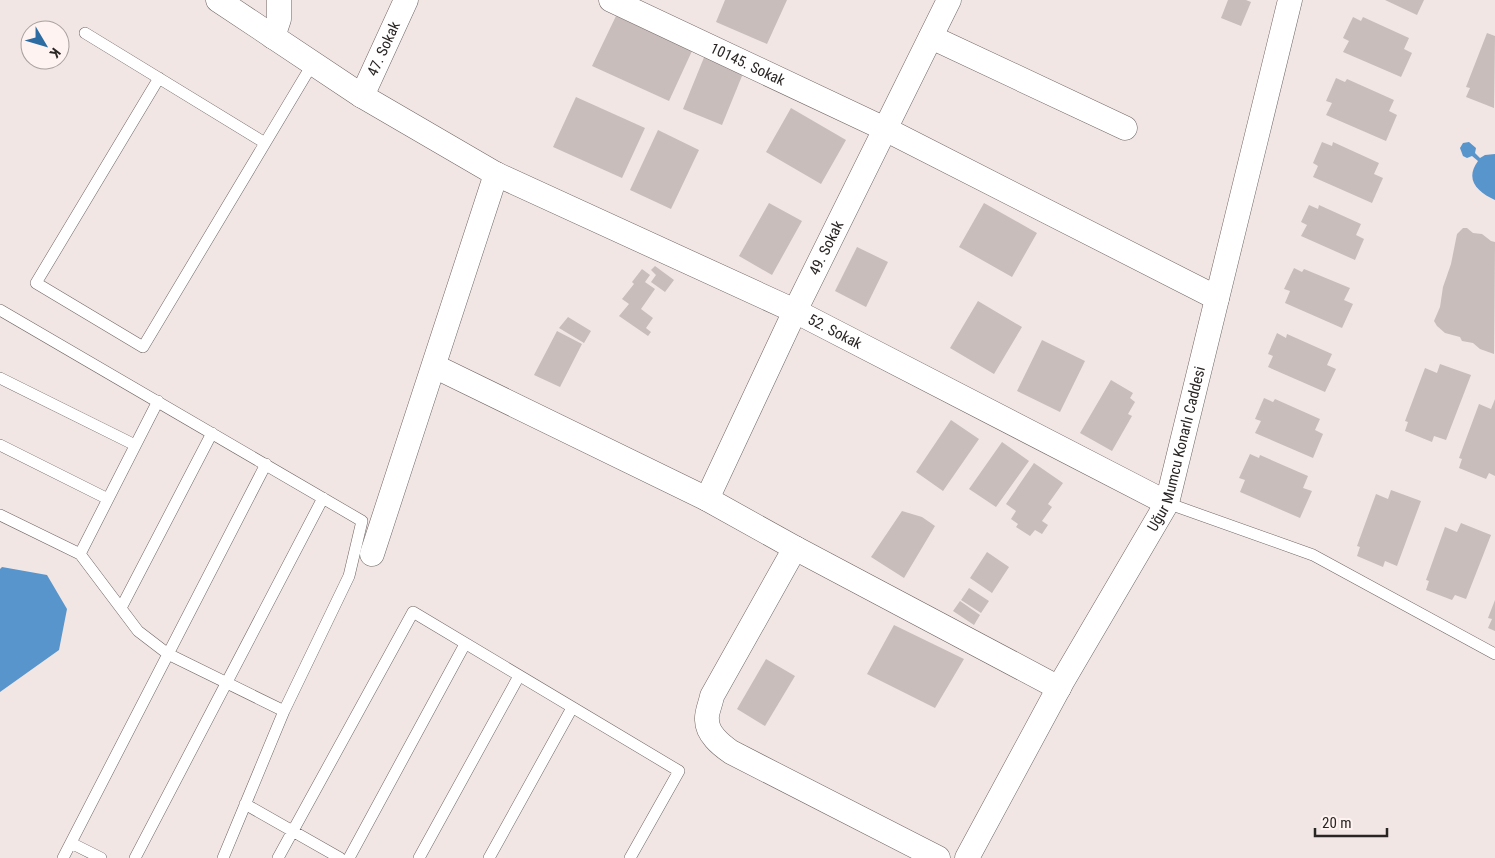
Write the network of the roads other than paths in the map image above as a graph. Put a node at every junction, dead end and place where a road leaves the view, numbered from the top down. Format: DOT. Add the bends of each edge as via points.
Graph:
graph roads {
  1 [pos="218,0"];
  2 [pos="279,0"];
  3 [pos="406,0"];
  4 [pos="611,0"];
  5 [pos="949,0"];
  6 [pos="1290,0"];
  7 [pos="85,33"];
  8 [pos="273,36"];
  9 [pos="931,37"];
  10 [pos="313,63"];
  11 [pos="159,78"];
  12 [pos="362,96"];
  13 [pos="1125,128"];
  14 [pos="885,129"];
  15 [pos="265,143"];
  16 [pos="496,174"];
  17 [pos="1217,298"];
  18 [pos="0,310"];
  19 [pos="795,311"];
  20 [pos="434,366"];
  21 [pos="0,378"];
  22 [pos="158,401"];
  23 [pos="212,433"];
  24 [pos="0,445"];
  25 [pos="135,445"];
  26 [pos="266,464"];
  27 [pos="323,498"];
  28 [pos="108,499"];
  29 [pos="707,499"];
  30 [pos="1167,503"];
  31 [pos="0,515"];
  32 [pos="794,548"];
  33 [pos="80,554"];
  34 [pos="372,554"];
  35 [pos="120,608"];
  36 [pos="465,644"];
  37 [pos="168,654"];
  38 [pos="1495,654"];
  39 [pos="519,676"];
  40 [pos="226,682"];
  41 [pos="1059,688"];
  42 [pos="572,708"];
  43 [pos="284,711"];
  44 [pos="245,804"];
  45 [pos="293,831"];
  46 [pos="71,843"];
  47 [pos="63,858"];
  48 [pos="101,858"];
  49 [pos="135,858"];
  50 [pos="222,858"];
  51 [pos="278,858"];
  52 [pos="340,858"];
  53 [pos="349,858"];
  54 [pos="419,858"];
  55 [pos="489,858"];
  56 [pos="630,858"];
  57 [pos="938,858"];
  58 [pos="968,858"];
  1 -- 8 [label="street, 52. Sokak"];
  2 -- 8 [label="street"];
  3 -- 12 [label="street, 47. Sokak"];
  4 -- 14 [label="street, 10145. Sokak"];
  5 -- 9 [label="street, 49. Sokak"];
  6 -- 17 [label="street, Uğur Mumcu Konarlı Caddesi"];
  7 -- 11 [label="lane"];
  8 -- 10 [label="street, 52. Sokak"];
  9 -- 13 [label="street"];
  9 -- 14 [label="street, 49. Sokak"];
  10 -- 12 [label="street, 52. Sokak"];
  10 -- 15 [label="lane"];
  11 -- 15 [label="lane"];
  11 -- 15 [label="lane" via="36,283 143,347"];
  12 -- 16 [label="street, 52. Sokak"];
  14 -- 17 [label="street, 10145. Sokak"];
  14 -- 19 [label="street, 49. Sokak"];
  16 -- 19 [label="street, 52. Sokak"];
  16 -- 20 [label="street"];
  17 -- 30 [label="street, Uğur Mumcu Konarlı Caddesi"];
  18 -- 22 [label="lane"];
  19 -- 29 [label="street, 49. Sokak"];
  19 -- 30 [label="street, 52. Sokak"];
  20 -- 29 [label="street"];
  20 -- 34 [label="street"];
  21 -- 25 [label="lane"];
  22 -- 23 [label="lane"];
  22 -- 25 [label="lane"];
  23 -- 26 [label="lane"];
  23 -- 35 [label="lane"];
  24 -- 28 [label="lane"];
  25 -- 28 [label="lane"];
  26 -- 27 [label="lane"];
  26 -- 37 [label="lane"];
  27 -- 40 [label="lane"];
  27 -- 43 [label="lane" via="362,521 349,576"];
  28 -- 33 [label="lane"];
  29 -- 32 [label="street"];
  30 -- 38 [label="lane" via="1313,555"];
  30 -- 41 [label="street, Uğur Mumcu Konarlı Caddesi"];
  31 -- 33 [label="lane"];
  32 -- 41 [label="street"];
  32 -- 57 [label="street" via="712,696 707,720 711,732 731,752"];
  33 -- 35 [label="lane"];
  35 -- 37 [label="lane" via="138,631"];
  36 -- 39 [label="lane"];
  36 -- 45 [label="lane" via="413,612"];
  36 -- 53 [label="lane"];
  37 -- 40 [label="lane"];
  37 -- 46 [label="lane"];
  39 -- 42 [label="lane"];
  39 -- 54 [label="lane"];
  40 -- 43 [label="lane"];
  40 -- 49 [label="lane"];
  41 -- 58 [label="street, Uğur Mumcu Konarlı Caddesi"];
  42 -- 55 [label="lane"];
  42 -- 56 [label="lane" via="678,771"];
  43 -- 44 [label="lane"];
  44 -- 45 [label="lane"];
  44 -- 50 [label="lane"];
  45 -- 51 [label="lane"];
  45 -- 52 [label="lane"];
  46 -- 47 [label="lane"];
  46 -- 48 [label="lane"];
}
